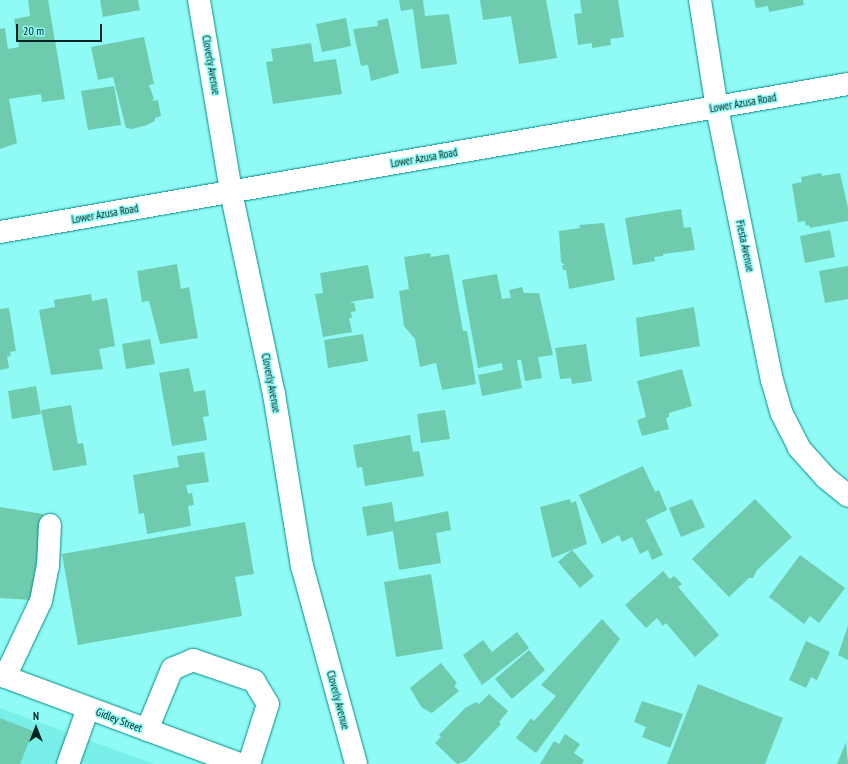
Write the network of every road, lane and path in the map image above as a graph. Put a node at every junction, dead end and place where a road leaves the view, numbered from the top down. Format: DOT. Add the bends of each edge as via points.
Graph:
graph roads {
  1 [pos="199,0"];
  2 [pos="700,0"];
  3 [pos="848,84"];
  4 [pos="717,108"];
  5 [pos="231,192"];
  6 [pos="0,232"];
  7 [pos="848,496"];
  8 [pos="50,525"];
  9 [pos="2,676"];
  10 [pos="88,708"];
  11 [pos="147,730"];
  12 [pos="68,764"];
  13 [pos="239,764"];
  14 [pos="249,764"];
  15 [pos="356,764"];
  1 -- 5 [label="street, Cloverly Avenue"];
  2 -- 4 [label="street, Fiesta Avenue"];
  3 -- 4 [label="street, Lower Azusa Road"];
  4 -- 5 [label="street, Lower Azusa Road"];
  4 -- 7 [label="street, Fiesta Avenue" via="772,380 782,414 799,448 826,478"];
  5 -- 6 [label="street, Lower Azusa Road"];
  5 -- 15 [label="street, Cloverly Avenue" via="274,394 302,566"];
  8 -- 9 [label="street" via="48,566 42,601"];
  9 -- 10 [label="street, Gidley Street"];
  10 -- 11 [label="street, Gidley Street"];
  10 -- 12 [label="street"];
  11 -- 13 [label="street, Gidley Street"];
  11 -- 14 [label="street" via="172,669 194,660 254,681 268,704"];
}
